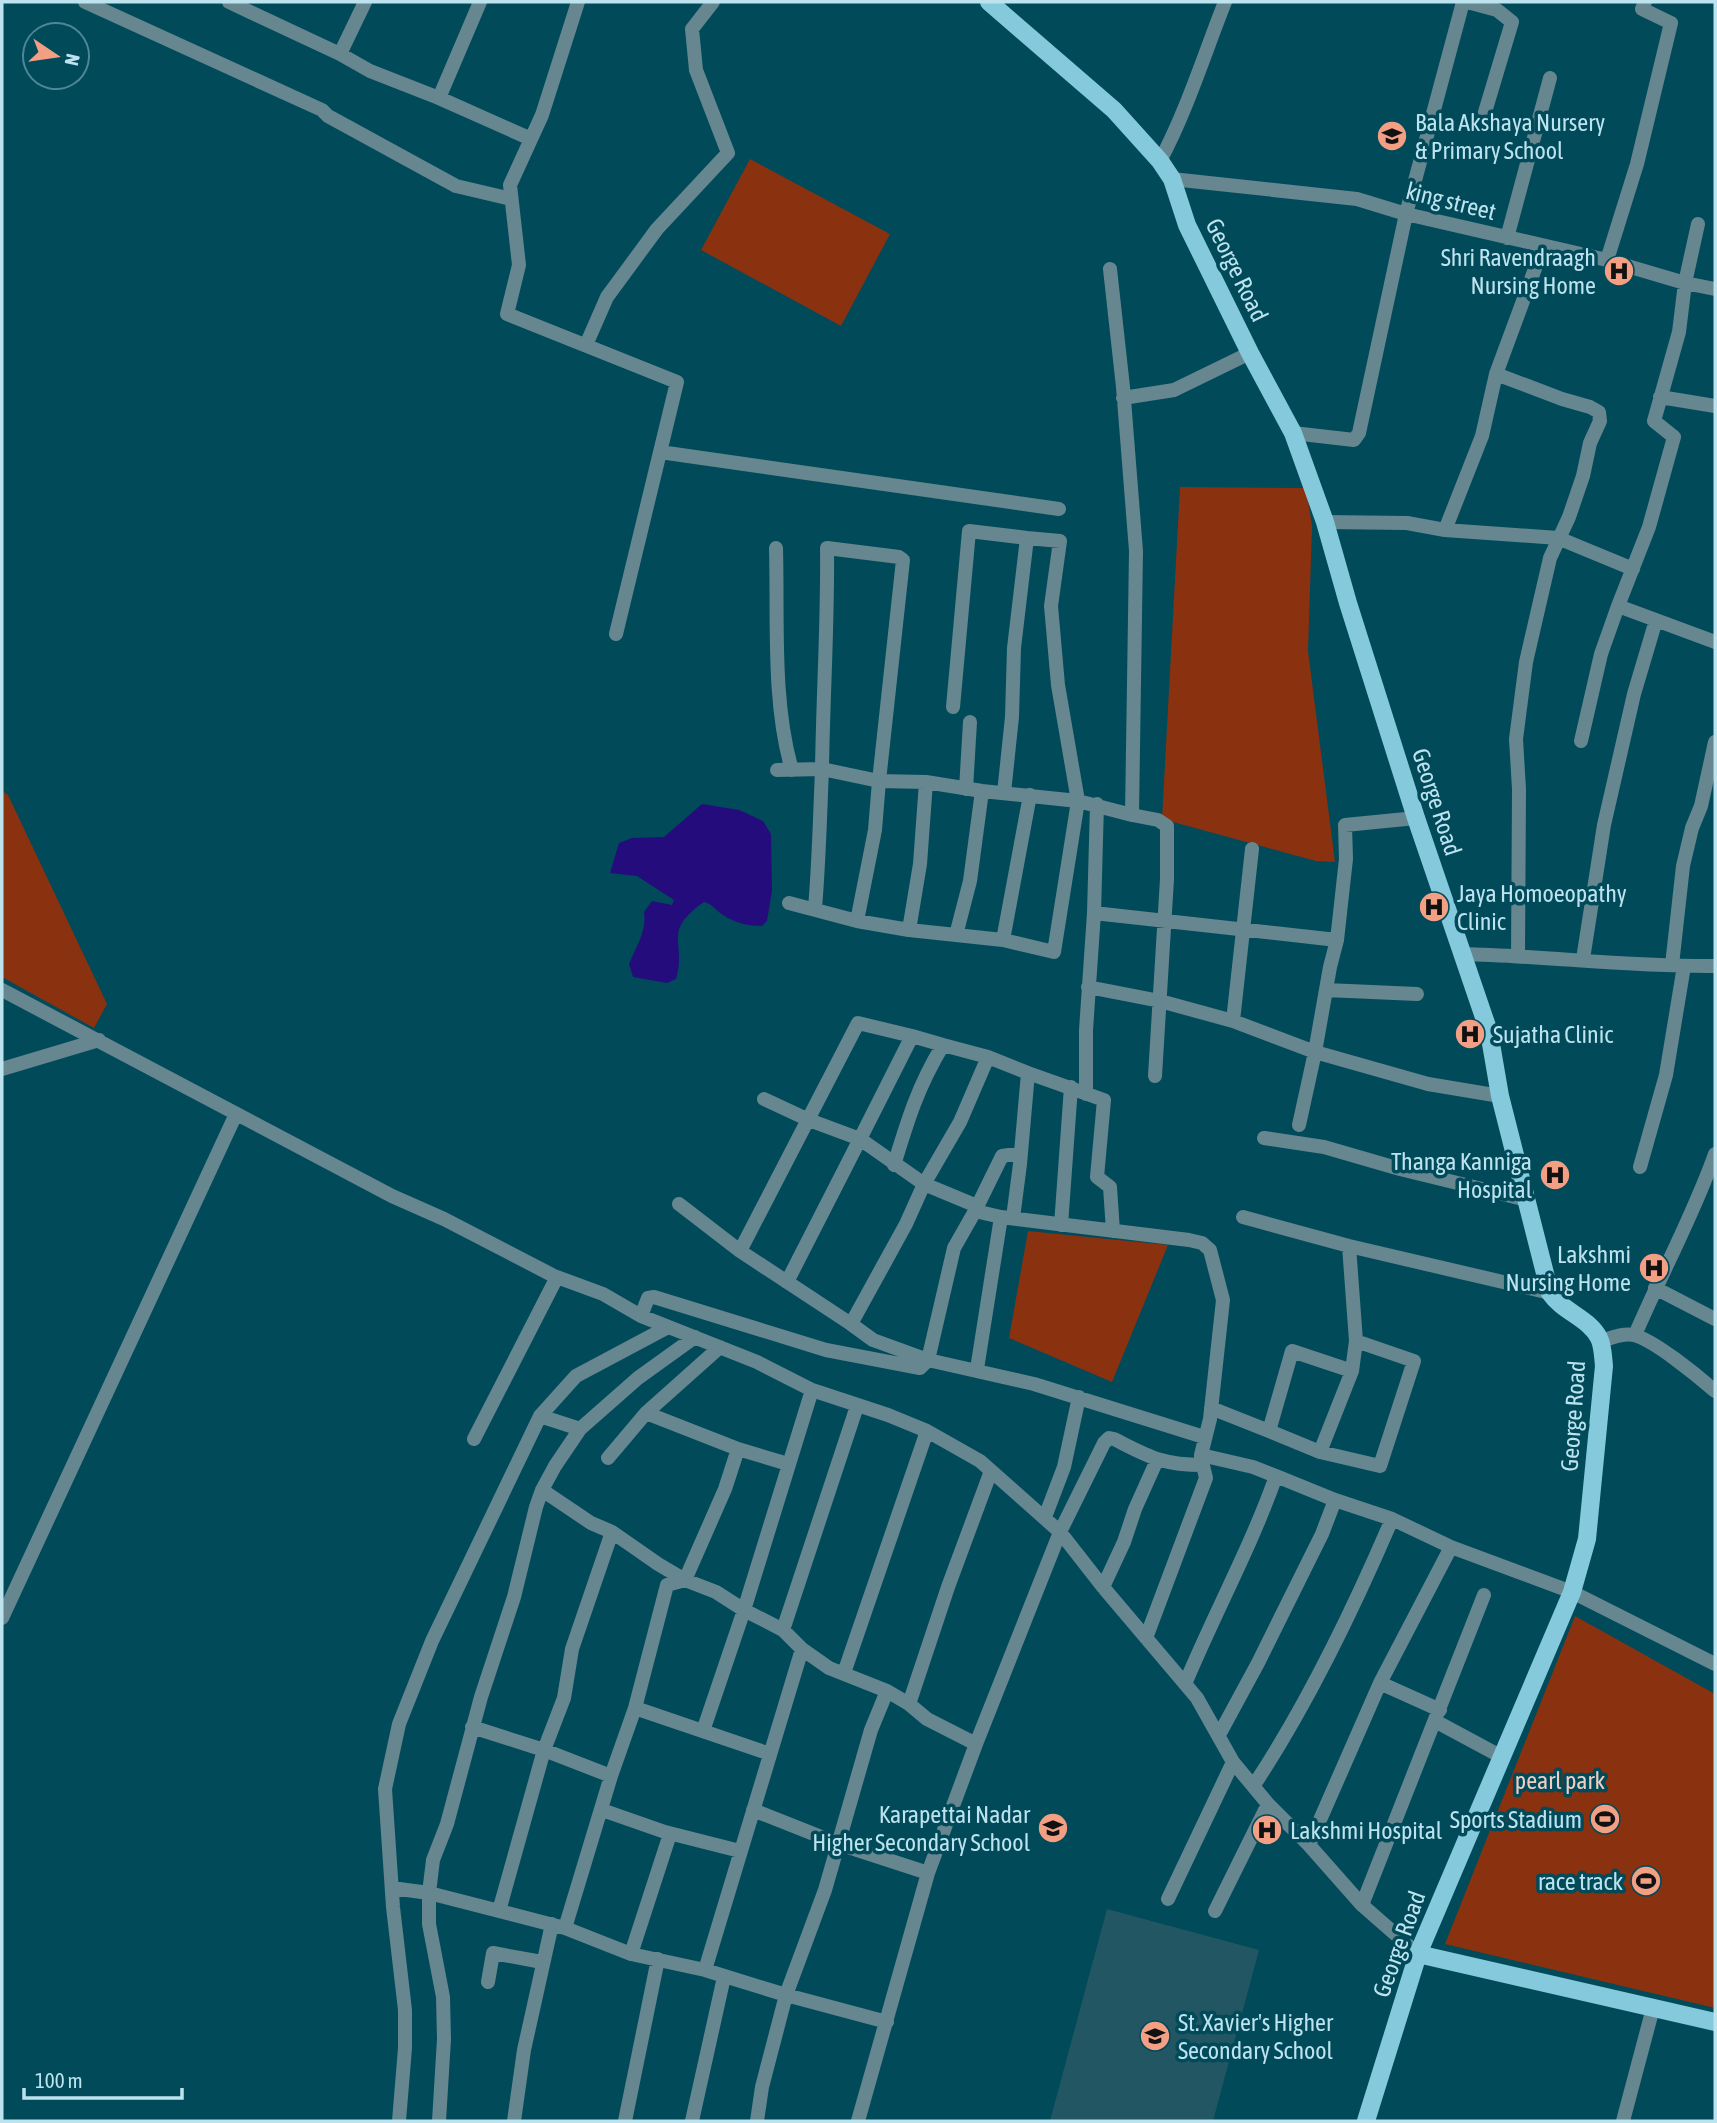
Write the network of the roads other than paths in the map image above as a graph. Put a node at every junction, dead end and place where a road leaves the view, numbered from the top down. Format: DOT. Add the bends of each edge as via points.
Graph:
graph roads {
  1 [pos="85,2"];
  2 [pos="229,2"];
  3 [pos="365,2"];
  4 [pos="480,2"];
  5 [pos="578,2"];
  6 [pos="713,2"];
  7 [pos="989,2"];
  8 [pos="1225,2"];
  9 [pos="1465,2"];
  10 [pos="1644,2"];
  11 [pos="248,6"];
  12 [pos="340,54"];
  13 [pos="1550,78"];
  14 [pos="439,98"];
  15 [pos="1485,112"];
  16 [pos="531,139"];
  17 [pos="1160,161"];
  18 [pos="1172,179"];
  19 [pos="511,199"];
  20 [pos="1406,214"];
  21 [pos="1698,224"];
  22 [pos="1507,238"];
  23 [pos="1544,247"];
  24 [pos="1606,260"];
  25 [pos="1110,269"];
  26 [pos="1685,284"];
  27 [pos="1715,289"];
  28 [pos="586,345"];
  29 [pos="1250,353"];
  30 [pos="1496,374"];
  31 [pos="1660,397"];
  32 [pos="1123,398"];
  33 [pos="1715,405"];
  34 [pos="1293,433"];
  35 [pos="660,452"];
  36 [pos="1059,509"];
  37 [pos="1325,522"];
  38 [pos="1445,530"];
  39 [pos="1027,538"];
  40 [pos="1558,538"];
  41 [pos="776,548"];
  42 [pos="1633,569"];
  43 [pos="1619,606"];
  44 [pos="1656,620"];
  45 [pos="616,634"];
  46 [pos="1715,642"];
  47 [pos="953,707"];
  48 [pos="970,722"];
  49 [pos="1581,741"];
  50 [pos="1715,742"];
  51 [pos="822,769"];
  52 [pos="879,780"];
  53 [pos="926,782"];
  54 [pos="966,789"];
  55 [pos="982,791"];
  56 [pos="1004,793"];
  57 [pos="1030,795"];
  58 [pos="1078,801"];
  59 [pos="1097,804"];
  60 [pos="1132,815"];
  61 [pos="1416,818"];
  62 [pos="1252,849"];
  63 [pos="789,903"];
  64 [pos="815,908"];
  65 [pos="1094,913"];
  66 [pos="857,921"];
  67 [pos="1165,922"];
  68 [pos="909,930"];
  69 [pos="1243,930"];
  70 [pos="956,935"];
  71 [pos="1003,940"];
  72 [pos="1338,940"];
  73 [pos="1463,954"];
  74 [pos="1518,955"];
  75 [pos="1583,959"];
  76 [pos="1678,966"];
  77 [pos="1715,966"];
  78 [pos="1088,987"];
  79 [pos="2,990"];
  80 [pos="1326,990"];
  81 [pos="1417,994"];
  82 [pos="1160,1001"];
  83 [pos="1233,1021"];
  84 [pos="912,1036"];
  85 [pos="99,1040"];
  86 [pos="943,1045"];
  87 [pos="1315,1052"];
  88 [pos="989,1057"];
  89 [pos="2,1069"];
  90 [pos="1028,1073"];
  91 [pos="1155,1076"];
  92 [pos="1071,1087"];
  93 [pos="1086,1094"];
  94 [pos="1500,1096"];
  95 [pos="765,1099"];
  96 [pos="236,1114"];
  97 [pos="809,1120"];
  98 [pos="1299,1125"];
  99 [pos="1264,1138"];
  100 [pos="860,1139"];
  101 [pos="1021,1153"];
  102 [pos="1715,1154"];
  103 [pos="894,1165"];
  104 [pos="1640,1167"];
  105 [pos="924,1184"];
  106 [pos="1527,1200"];
  107 [pos="679,1204"];
  108 [pos="976,1209"];
  109 [pos="1007,1217"];
  110 [pos="1244,1217"];
  111 [pos="1061,1225"];
  112 [pos="1113,1231"];
  113 [pos="1349,1246"];
  114 [pos="740,1251"];
  115 [pos="557,1277"];
  116 [pos="787,1282"];
  117 [pos="1655,1289"];
  118 [pos="1550,1293"];
  119 [pos="641,1316"];
  120 [pos="1715,1319"];
  121 [pos="851,1324"];
  122 [pos="668,1327"];
  123 [pos="1635,1335"];
  124 [pos="695,1337"];
  125 [pos="1601,1340"];
  126 [pos="1356,1341"];
  127 [pos="720,1347"];
  128 [pos="928,1360"];
  129 [pos="977,1370"];
  130 [pos="1353,1371"];
  131 [pos="812,1390"];
  132 [pos="1715,1391"];
  133 [pos="1079,1397"];
  134 [pos="857,1406"];
  135 [pos="1211,1408"];
  136 [pos="646,1413"];
  137 [pos="540,1416"];
  138 [pos="580,1429"];
  139 [pos="927,1431"];
  140 [pos="1269,1431"];
  141 [pos="1204,1437"];
  142 [pos="474,1439"];
  143 [pos="738,1450"];
  144 [pos="1320,1451"];
  145 [pos="608,1458"];
  146 [pos="1157,1460"];
  147 [pos="1202,1460"];
  148 [pos="788,1464"];
  149 [pos="1064,1467"];
  150 [pos="991,1471"];
  151 [pos="1089,1475"];
  152 [pos="1276,1476"];
  153 [pos="542,1490"];
  154 [pos="1335,1500"];
  155 [pos="1045,1517"];
  156 [pos="1392,1519"];
  157 [pos="612,1532"];
  158 [pos="1060,1532"];
  159 [pos="1451,1547"];
  160 [pos="685,1580"];
  161 [pos="1103,1587"];
  162 [pos="1572,1592"];
  163 [pos="1484,1595"];
  164 [pos="744,1610"];
  165 [pos="2,1618"];
  166 [pos="783,1630"];
  167 [pos="1146,1639"];
  168 [pos="802,1649"];
  169 [pos="1715,1664"];
  170 [pos="844,1673"];
  171 [pos="1380,1683"];
  172 [pos="1185,1684"];
  173 [pos="887,1691"];
  174 [pos="909,1704"];
  175 [pos="635,1707"];
  176 [pos="1438,1716"];
  177 [pos="472,1727"];
  178 [pos="703,1731"];
  179 [pos="1219,1735"];
  180 [pos="976,1744"];
  181 [pos="544,1750"];
  182 [pos="770,1754"];
  183 [pos="1502,1757"];
  184 [pos="1233,1762"];
  185 [pos="611,1776"];
  186 [pos="1255,1785"];
  187 [pos="1268,1804"];
  188 [pos="602,1810"];
  189 [pos="753,1810"];
  190 [pos="670,1833"];
  191 [pos="839,1844"];
  192 [pos="1309,1845"];
  193 [pos="740,1851"];
  194 [pos="928,1873"];
  195 [pos="392,1888"];
  196 [pos="429,1893"];
  197 [pos="1168,1899"];
  198 [pos="1362,1905"];
  199 [pos="499,1911"];
  200 [pos="1215,1911"];
  201 [pos="559,1926"];
  202 [pos="631,1954"];
  203 [pos="1418,1954"];
  204 [pos="657,1959"];
  205 [pos="542,1962"];
  206 [pos="705,1970"];
  207 [pos="724,1976"];
  208 [pos="488,1982"];
  209 [pos="786,1995"];
  210 [pos="1653,2008"];
  211 [pos="887,2022"];
  212 [pos="1715,2022"];
  213 [pos="399,2121"];
  214 [pos="439,2121"];
  215 [pos="514,2121"];
  216 [pos="625,2121"];
  217 [pos="692,2121"];
  218 [pos="757,2121"];
  219 [pos="858,2121"];
  220 [pos="1366,2121"];
  221 [pos="1623,2121"];
  1 -- 19 [label="street" via="322,110 456,186"];
  2 -- 11 [label="street"];
  3 -- 12 [label="street"];
  4 -- 14 [label="street"];
  5 -- 16 [label="street"];
  6 -- 28 [label="street" via="692,29 696,70 728,153 657,229 607,296"];
  7 -- 17 [label="main road, George Road" via="1115,110"];
  8 -- 17 [label="street" via="1178,127"];
  9 -- 15 [label="street" via="1497,10 1512,22"];
  9 -- 20 [label="street"];
  10 -- 24 [label="street" via="1642,9 1671,23 1637,164"];
  11 -- 12 [label="street"];
  12 -- 14 [label="street"];
  13 -- 22 [label="street"];
  14 -- 16 [label="street"];
  16 -- 19 [label="street" via="510,185"];
  17 -- 18 [label="main road, George Road"];
  18 -- 20 [label="street, king street" via="1357,199"];
  18 -- 29 [label="main road, George Road" via="1187,225"];
  19 -- 28 [label="street" via="519,265 508,314"];
  20 -- 22 [label="street, king street"];
  20 -- 34 [label="street" via="1359,433 1354,440"];
  21 -- 26 [label="street"];
  22 -- 23 [label="street, king street"];
  23 -- 24 [label="street, king street"];
  23 -- 30 [label="street"];
  24 -- 26 [label="street, king street"];
  25 -- 32 [label="street"];
  26 -- 27 [label="street, king street"];
  26 -- 31 [label="street" via="1679,332"];
  28 -- 35 [label="street" via="677,382"];
  29 -- 32 [label="street" via="1174,390"];
  29 -- 34 [label="main road, George Road"];
  30 -- 38 [label="street" via="1482,436"];
  30 -- 40 [label="street" via="1599,412 1570,517"];
  31 -- 33 [label="street"];
  31 -- 42 [label="street" via="1654,421 1674,438"];
  32 -- 60 [label="street" via="1136,551"];
  34 -- 37 [label="main road, George Road"];
  35 -- 36 [label="street"];
  35 -- 45 [label="street"];
  37 -- 38 [label="street" via="1408,523"];
  37 -- 61 [label="main road, George Road"];
  38 -- 40 [label="street"];
  39 -- 47 [label="street" via="969,531"];
  39 -- 56 [label="street" via="1017,606"];
  39 -- 58 [label="street" via="1060,541 1051,606 1058,685"];
  40 -- 42 [label="street"];
  40 -- 74 [label="street" via="1526,662 1516,739"];
  41 -- 51 [label="street" via="784,770"];
  42 -- 43 [label="street"];
  43 -- 44 [label="street"];
  43 -- 49 [label="street" via="1601,654"];
  44 -- 46 [label="street"];
  44 -- 75 [label="street" via="1604,825"];
  48 -- 54 [label="street"];
  50 -- 76 [label="street" via="1683,866"];
  51 -- 52 [label="street"];
  51 -- 52 [label="street" via="827,548 899,557 903,559"];
  51 -- 64 [label="street"];
  52 -- 53 [label="street"];
  52 -- 66 [label="street" via="875,830"];
  53 -- 54 [label="street"];
  53 -- 68 [label="street" via="922,851"];
  54 -- 55 [label="street"];
  55 -- 56 [label="street"];
  55 -- 70 [label="street" via="970,881"];
  56 -- 57 [label="street"];
  57 -- 58 [label="street"];
  57 -- 71 [label="street"];
  58 -- 59 [label="street"];
  58 -- 71 [label="street" via="1054,952"];
  59 -- 60 [label="street"];
  59 -- 65 [label="street"];
  60 -- 67 [label="street" via="1167,826"];
  61 -- 72 [label="street" via="1345,825"];
  61 -- 73 [label="main road, George Road"];
  62 -- 69 [label="street"];
  63 -- 64 [label="street"];
  64 -- 66 [label="street"];
  65 -- 67 [label="street"];
  65 -- 78 [label="street"];
  66 -- 68 [label="street"];
  67 -- 69 [label="street"];
  67 -- 82 [label="street"];
  68 -- 70 [label="street"];
  69 -- 72 [label="street"];
  69 -- 83 [label="street"];
  70 -- 71 [label="street"];
  72 -- 80 [label="street"];
  73 -- 74 [label="street"];
  73 -- 94 [label="main road, George Road" via="1489,1032"];
  74 -- 75 [label="street"];
  75 -- 76 [label="street"];
  76 -- 77 [label="street"];
  76 -- 104 [label="street" via="1666,1075"];
  78 -- 82 [label="street"];
  78 -- 93 [label="street"];
  79 -- 85 [label="street"];
  80 -- 81 [label="street"];
  80 -- 87 [label="street"];
  82 -- 83 [label="street"];
  82 -- 91 [label="street"];
  83 -- 87 [label="street"];
  84 -- 86 [label="street"];
  84 -- 97 [label="street" via="858,1023"];
  84 -- 100 [label="street"];
  85 -- 89 [label="street"];
  85 -- 96 [label="street"];
  86 -- 88 [label="street"];
  86 -- 103 [label="street" via="912,1102"];
  87 -- 94 [label="street" via="1428,1084"];
  87 -- 98 [label="street"];
  88 -- 90 [label="street"];
  88 -- 105 [label="street" via="960,1122"];
  90 -- 92 [label="street"];
  90 -- 101 [label="street"];
  92 -- 93 [label="street"];
  92 -- 111 [label="street"];
  93 -- 112 [label="street" via="1104,1100 1097,1177 1111,1186"];
  94 -- 106 [label="main road, George Road"];
  95 -- 97 [label="street"];
  96 -- 115 [label="street"];
  96 -- 165 [label="street"];
  97 -- 100 [label="street"];
  97 -- 114 [label="street"];
  99 -- 106 [label="street" via="1324,1147"];
  100 -- 103 [label="street"];
  100 -- 116 [label="street"];
  101 -- 108 [label="street" via="1002,1156"];
  101 -- 109 [label="street"];
  102 -- 117 [label="street" via="1694,1211"];
  103 -- 105 [label="street"];
  105 -- 108 [label="street"];
  105 -- 121 [label="street"];
  106 -- 118 [label="main road, George Road"];
  107 -- 114 [label="street"];
  108 -- 109 [label="street"];
  108 -- 128 [label="street" via="954,1248"];
  109 -- 111 [label="street"];
  109 -- 129 [label="street"];
  110 -- 113 [label="street"];
  111 -- 112 [label="street"];
  112 -- 135 [label="street" via="1189,1240 1210,1250 1223,1300"];
  113 -- 118 [label="street"];
  113 -- 126 [label="street"];
  114 -- 116 [label="street"];
  115 -- 119 [label="street" via="603,1294"];
  115 -- 142 [label="street"];
  116 -- 121 [label="street"];
  117 -- 120 [label="street"];
  117 -- 123 [label="street"];
  118 -- 125 [label="main road, George Road"];
  119 -- 122 [label="street"];
  119 -- 128 [label="street" via="648,1298 654,1297 826,1350 920,1368"];
  121 -- 128 [label="street" via="873,1340"];
  122 -- 124 [label="street"];
  122 -- 137 [label="street" via="576,1376"];
  123 -- 125 [label="street"];
  123 -- 132 [label="street" via="1678,1360"];
  124 -- 127 [label="street"];
  124 -- 138 [label="street" via="638,1378"];
  125 -- 162 [label="main road, George Road" via="1604,1366 1587,1539"];
  126 -- 130 [label="street"];
  126 -- 144 [label="street" via="1414,1361 1405,1393 1380,1466"];
  127 -- 131 [label="street"];
  127 -- 136 [label="street"];
  128 -- 129 [label="street"];
  129 -- 133 [label="street"];
  130 -- 140 [label="street" via="1292,1351"];
  130 -- 144 [label="street"];
  131 -- 134 [label="street"];
  131 -- 148 [label="street"];
  133 -- 141 [label="street"];
  133 -- 149 [label="street"];
  134 -- 139 [label="street"];
  134 -- 166 [label="street"];
  135 -- 140 [label="street"];
  135 -- 141 [label="street"];
  136 -- 143 [label="street"];
  136 -- 145 [label="street"];
  137 -- 138 [label="street"];
  137 -- 195 [label="street" via="432,1641 399,1724 385,1789"];
  138 -- 153 [label="street"];
  139 -- 150 [label="street"];
  139 -- 170 [label="street"];
  140 -- 144 [label="street"];
  141 -- 147 [label="street"];
  143 -- 148 [label="street"];
  143 -- 160 [label="street"];
  146 -- 147 [label="street" via="1174,1465"];
  146 -- 151 [label="street" via="1110,1438"];
  146 -- 161 [label="street"];
  147 -- 152 [label="street" via="1253,1467"];
  147 -- 167 [label="street" via="1206,1478"];
  148 -- 164 [label="street"];
  149 -- 151 [label="street"];
  149 -- 155 [label="street"];
  150 -- 155 [label="street"];
  150 -- 174 [label="street"];
  151 -- 158 [label="street"];
  152 -- 154 [label="street"];
  152 -- 172 [label="street"];
  153 -- 157 [label="street"];
  153 -- 177 [label="street"];
  154 -- 156 [label="street"];
  154 -- 179 [label="street"];
  155 -- 158 [label="street"];
  156 -- 159 [label="street"];
  156 -- 186 [label="street" via="1313,1683"];
  157 -- 160 [label="street"];
  157 -- 181 [label="street" via="572,1649 564,1698"];
  158 -- 161 [label="street"];
  158 -- 180 [label="street"];
  159 -- 162 [label="street"];
  159 -- 171 [label="street"];
  160 -- 164 [label="street"];
  160 -- 175 [label="street" via="667,1585"];
  161 -- 167 [label="street"];
  162 -- 169 [label="street"];
  162 -- 183 [label="main road, George Road"];
  163 -- 176 [label="street"];
  164 -- 166 [label="street"];
  164 -- 178 [label="street"];
  166 -- 168 [label="street"];
  167 -- 172 [label="street"];
  168 -- 170 [label="street"];
  168 -- 182 [label="street"];
  170 -- 173 [label="street"];
  171 -- 176 [label="street"];
  171 -- 192 [label="street"];
  172 -- 179 [label="street"];
  173 -- 174 [label="street"];
  173 -- 191 [label="street" via="871,1730"];
  174 -- 180 [label="street" via="927,1719"];
  175 -- 178 [label="street"];
  175 -- 185 [label="street"];
  176 -- 183 [label="street"];
  176 -- 198 [label="street"];
  177 -- 181 [label="street"];
  177 -- 196 [label="street" via="433,1860"];
  178 -- 182 [label="street"];
  179 -- 184 [label="street"];
  180 -- 194 [label="street"];
  181 -- 185 [label="street"];
  181 -- 199 [label="street"];
  182 -- 189 [label="street"];
  183 -- 203 [label="main road, George Road"];
  184 -- 186 [label="street"];
  184 -- 197 [label="street"];
  185 -- 188 [label="street"];
  186 -- 187 [label="street"];
  187 -- 192 [label="street"];
  187 -- 200 [label="street"];
  188 -- 190 [label="street"];
  188 -- 201 [label="street"];
  189 -- 191 [label="street"];
  189 -- 193 [label="street"];
  190 -- 193 [label="street"];
  190 -- 202 [label="street"];
  191 -- 194 [label="street"];
  191 -- 209 [label="street"];
  192 -- 198 [label="street"];
  193 -- 206 [label="street"];
  194 -- 211 [label="street"];
  195 -- 196 [label="street"];
  195 -- 213 [label="street" via="405,2010"];
  196 -- 199 [label="street"];
  196 -- 214 [label="street" via="429,1924 443,1997"];
  198 -- 203 [label="street"];
  199 -- 201 [label="street"];
  201 -- 202 [label="street"];
  201 -- 205 [label="street"];
  202 -- 204 [label="street"];
  203 -- 210 [label="main road"];
  203 -- 220 [label="main road, George Road"];
  204 -- 206 [label="street"];
  204 -- 216 [label="street"];
  205 -- 208 [label="street" via="493,1953"];
  205 -- 215 [label="street"];
  206 -- 207 [label="street"];
  207 -- 209 [label="street"];
  207 -- 217 [label="street"];
  209 -- 211 [label="street"];
  209 -- 218 [label="street"];
  210 -- 212 [label="main road"];
  210 -- 221 [label="street"];
  211 -- 219 [label="street"];
}
